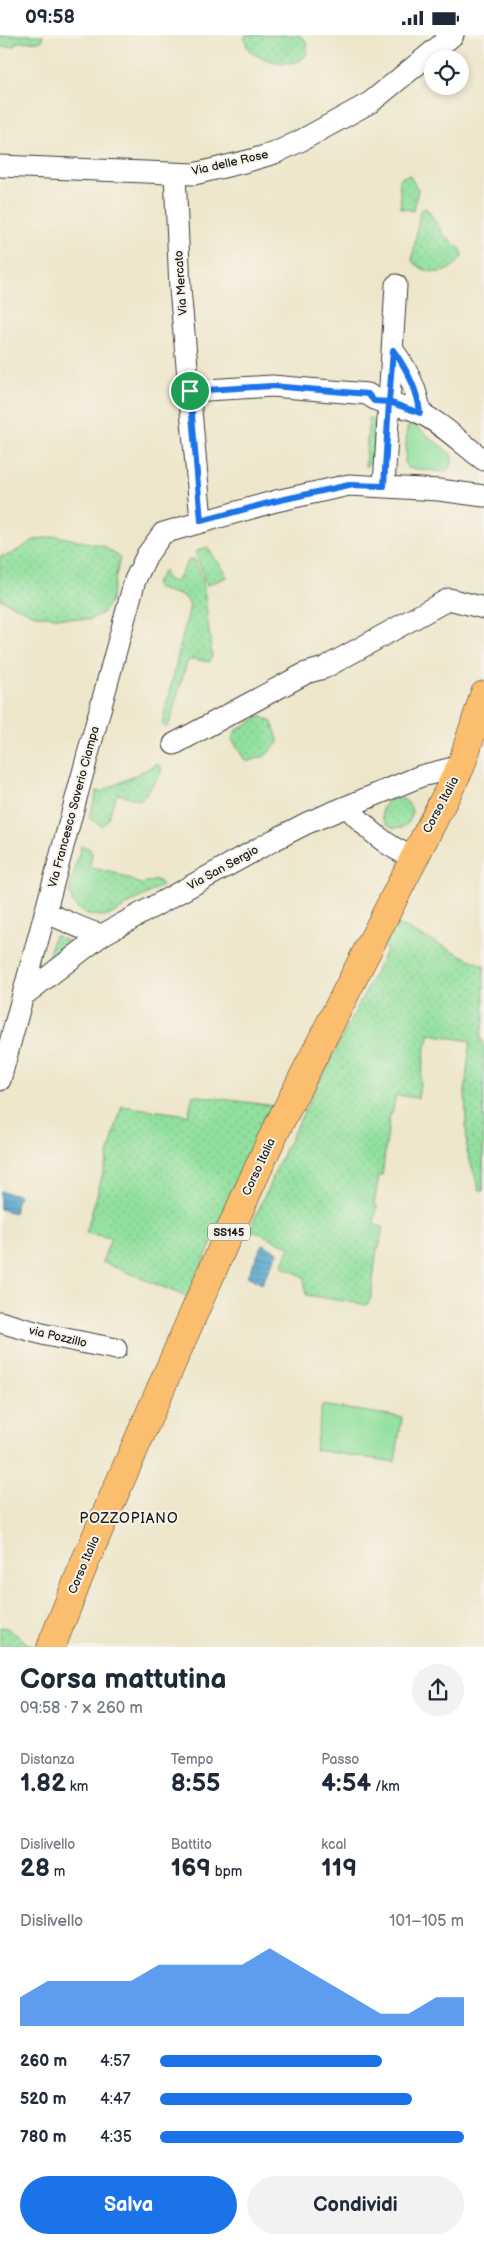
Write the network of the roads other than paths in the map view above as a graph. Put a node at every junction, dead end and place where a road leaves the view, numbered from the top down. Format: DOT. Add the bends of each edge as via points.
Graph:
graph roads {
  1 [pos="453,35"];
  2 [pos="0,166"];
  3 [pos="175,174"];
  4 [pos="396,285"];
  5 [pos="393,350"];
  6 [pos="190,391"];
  7 [pos="389,402"];
  8 [pos="420,413"];
  9 [pos="484,461"];
  10 [pos="384,486"];
  11 [pos="480,490"];
  12 [pos="201,521"];
  13 [pos="484,608"];
  14 [pos="484,695"];
  15 [pos="174,744"];
  16 [pos="472,765"];
  17 [pos="348,808"];
  18 [pos="413,857"];
  19 [pos="45,913"];
  20 [pos="102,935"];
  21 [pos="23,996"];
  22 [pos="0,1080"];
  23 [pos="0,1322"];
  24 [pos="116,1349"];
  25 [pos="51,1647"];
  1 -- 3 [label="street, Via delle Rose" via="371,102 302,140 248,161 194,174"];
  2 -- 3 [label="street, Via delle Rose"];
  3 -- 6 [label="street, Via Mercato" via="180,289"];
  4 -- 5 [label="street"];
  5 -- 7 [label="street"];
  5 -- 8 [label="street" via="403,363 419,399"];
  6 -- 7 [label="street" via="272,386 368,394 374,401"];
  6 -- 12 [label="street, Via Mercato"];
  7 -- 8 [label="street"];
  7 -- 10 [label="street"];
  8 -- 9 [label="street"];
  10 -- 11 [label="street"];
  10 -- 12 [label="street" via="349,485"];
  12 -- 19 [label="street, Via Francesco Saverio Ciampa" via="170,530 158,538 135,580"];
  13 -- 15 [label="street" via="449,599 324,669 306,673"];
  14 -- 16 [label="main road, Corso Italia / SS145"];
  16 -- 17 [label="street, Via San Sergio" via="421,776"];
  16 -- 18 [label="main road, Corso Italia / SS145"];
  17 -- 18 [label="street" via="396,851"];
  17 -- 20 [label="street, Via San Sergio" via="307,823 274,840"];
  18 -- 25 [label="main road, Corso Italia / SS145" via="266,1150 98,1531"];
  19 -- 20 [label="street" via="74,927"];
  19 -- 21 [label="street, Via Francesco Saverio Ciampa"];
  20 -- 21 [label="street, Via San Sergio"];
  21 -- 22 [label="street, Via Francesco Saverio Ciampa"];
  23 -- 24 [label="street, via Pozzillo"];
}
